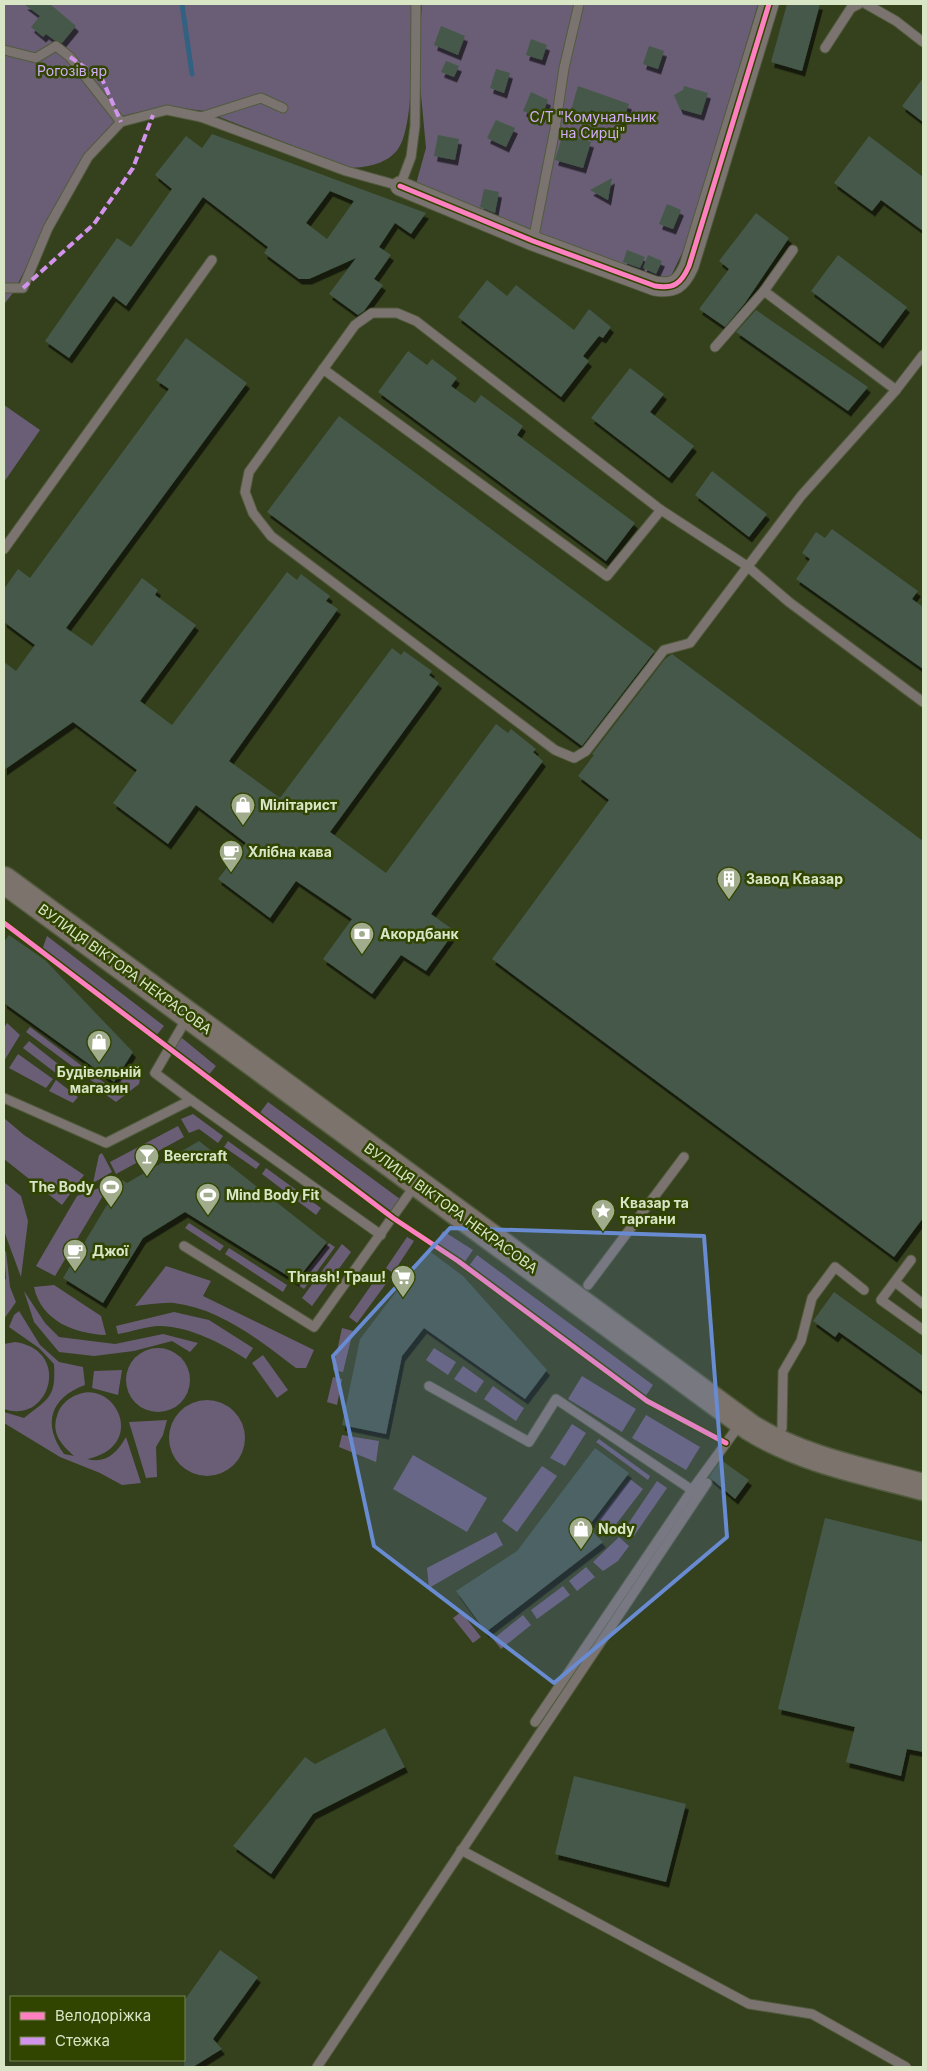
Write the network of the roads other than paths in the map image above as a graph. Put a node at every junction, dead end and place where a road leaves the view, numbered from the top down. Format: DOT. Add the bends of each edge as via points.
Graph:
graph roads {
  1 [pos="416,4"];
  2 [pos="579,4"];
  3 [pos="770,4"];
  4 [pos="859,4"];
  5 [pos="866,4"];
  6 [pos="923,42"];
  7 [pos="825,48"];
  8 [pos="4,50"];
  9 [pos="282,108"];
  10 [pos="201,117"];
  11 [pos="121,122"];
  12 [pos="400,186"];
  13 [pos="533,241"];
  14 [pos="793,250"];
  15 [pos="212,260"];
  16 [pos="4,288"];
  17 [pos="764,291"];
  18 [pos="715,347"];
  19 [pos="923,355"];
  20 [pos="323,369"];
  21 [pos="896,390"];
  22 [pos="661,510"];
  23 [pos="4,549"];
  24 [pos="747,566"];
  25 [pos="923,702"];
  26 [pos="4,880"];
  27 [pos="188,1016"];
  28 [pos="4,1098"];
  29 [pos="191,1100"];
  30 [pos="684,1157"];
  31 [pos="416,1184"];
  32 [pos="381,1234"];
  33 [pos="184,1246"];
  34 [pos="911,1260"];
  35 [pos="895,1282"];
  36 [pos="588,1285"];
  37 [pos="864,1290"];
  38 [pos="923,1304"];
  39 [pos="923,1330"];
  40 [pos="429,1386"];
  41 [pos="742,1422"];
  42 [pos="775,1443"];
  43 [pos="707,1483"];
  44 [pos="923,1487"];
  45 [pos="692,1490"];
  46 [pos="535,1722"];
  47 [pos="461,1850"];
  48 [pos="317,2067"];
  49 [pos="906,2067"];
  1 -- 12 [label="lane" via="415,126 411,158"];
  2 -- 13 [label="lane" via="564,68"];
  3 -- 13 [label="street" via="683,278 667,288 655,286"];
  4 -- 7 [label="lane" via="851,8"];
  5 -- 6 [label="lane"];
  8 -- 11 [label="lane" via="36,58 56,46 70,57"];
  9 -- 10 [label="lane" via="260,98"];
  10 -- 11 [label="lane" via="167,110"];
  10 -- 12 [label="lane" via="346,171"];
  11 -- 16 [label="lane" via="88,157 79,172 48,228 23,288"];
  12 -- 13 [label="street"];
  14 -- 17 [label="lane"];
  15 -- 23 [label="lane"];
  17 -- 18 [label="lane"];
  17 -- 21 [label="lane"];
  19 -- 21 [label="lane"];
  20 -- 22 [label="lane" via="355,325 372,313 397,313 416,321"];
  20 -- 22 [label="lane" via="607,576"];
  20 -- 24 [label="lane" via="249,472 245,492 253,513 271,536 554,750 574,758 586,751 664,650 690,643"];
  21 -- 24 [label="lane" via="801,496"];
  22 -- 24 [label="lane"];
  24 -- 25 [label="lane" via="788,602"];
  26 -- 27 [label="main road, ВУЛИЦЯ ВІКТОРА НЕКРАСОВА"];
  27 -- 29 [label="lane" via="155,1073"];
  27 -- 31 [label="main road, ВУЛИЦЯ ВІКТОРА НЕКРАСОВА"];
  28 -- 29 [label="lane" via="106,1142"];
  29 -- 32 [label="lane"];
  30 -- 36 [label="lane"];
  31 -- 32 [label="lane"];
  31 -- 41 [label="main road, ВУЛИЦЯ ВІКТОРА НЕКРАСОВА"];
  32 -- 33 [label="lane" via="314,1327"];
  34 -- 35 [label="lane"];
  35 -- 38 [label="lane"];
  35 -- 39 [label="lane" via="881,1300"];
  37 -- 42 [label="lane" via="835,1268 812,1298 801,1341 783,1372 782,1428"];
  40 -- 45 [label="lane" via="529,1442 556,1399"];
  41 -- 42 [label="main road, ВУЛИЦЯ ВІКТОРА НЕКРАСОВА"];
  41 -- 45 [label="lane"];
  42 -- 44 [label="main road, ВУЛИЦЯ ВІКТОРА НЕКРАСОВА" via="799,1454"];
  43 -- 47 [label="lane"];
  45 -- 46 [label="lane"];
  47 -- 48 [label="lane"];
  47 -- 49 [label="lane" via="749,2004 812,2014"];
}
